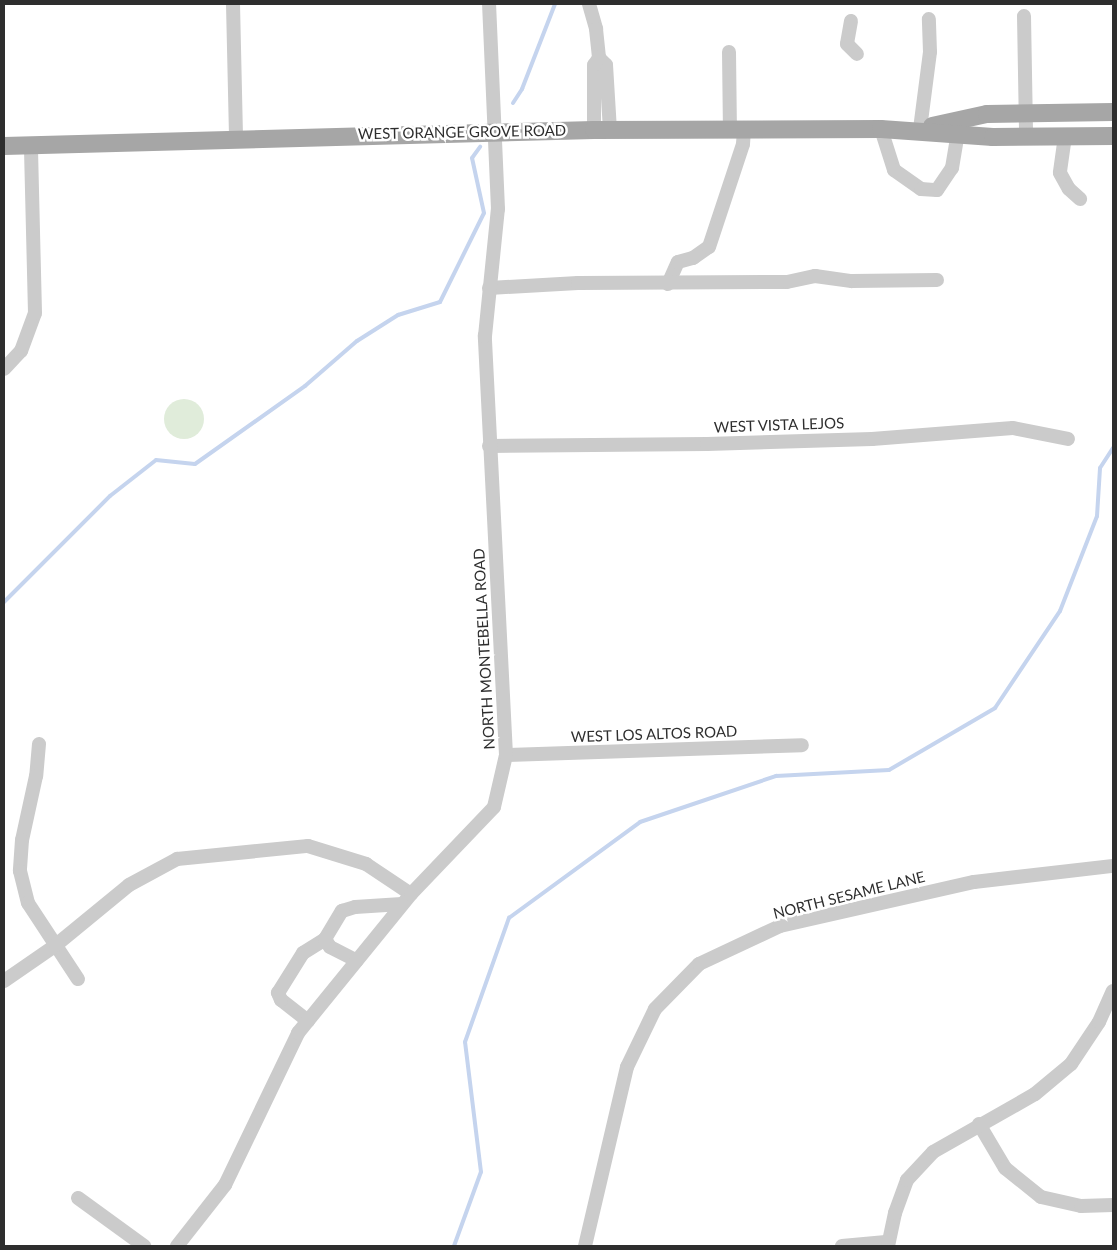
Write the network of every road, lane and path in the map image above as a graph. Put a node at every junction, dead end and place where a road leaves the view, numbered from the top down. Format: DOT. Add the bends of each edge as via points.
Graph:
graph roads {
  1 [pos="233,4"];
  2 [pos="489,4"];
  3 [pos="589,4"];
  4 [pos="1024,16"];
  5 [pos="929,19"];
  6 [pos="851,20"];
  7 [pos="730,52"];
  8 [pos="857,54"];
  9 [pos="1113,112"];
  10 [pos="1026,113"];
  11 [pos="959,126"];
  12 [pos="737,129"];
  13 [pos="882,129"];
  14 [pos="920,129"];
  15 [pos="602,130"];
  16 [pos="493,131"];
  17 [pos="1026,136"];
  18 [pos="1065,136"];
  19 [pos="1113,136"];
  20 [pos="236,138"];
  21 [pos="31,145"];
  22 [pos="4,146"];
  23 [pos="1080,200"];
  24 [pos="937,280"];
  25 [pos="668,284"];
  26 [pos="490,288"];
  27 [pos="4,369"];
  28 [pos="1068,439"];
  29 [pos="488,446"];
  30 [pos="39,744"];
  31 [pos="802,745"];
  32 [pos="506,755"];
  33 [pos="1113,866"];
  34 [pos="406,899"];
  35 [pos="325,939"];
  36 [pos="56,945"];
  37 [pos="357,961"];
  38 [pos="78,979"];
  39 [pos="4,981"];
  40 [pos="1113,991"];
  41 [pos="308,1021"];
  42 [pos="979,1124"];
  43 [pos="78,1198"];
  44 [pos="1113,1205"];
  45 [pos="887,1244"];
  46 [pos="144,1246"];
  47 [pos="177,1246"];
  48 [pos="585,1246"];
  49 [pos="842,1246"];
  1 -- 20 [label="street"];
  2 -- 16 [label="street, NORTH MONTEBELLA ROAD"];
  3 -- 15 [label="street" via="599,58 594,65"];
  4 -- 10 [label="street"];
  5 -- 14 [label="street" via="930,52"];
  6 -- 8 [label="street" via="847,44"];
  7 -- 12 [label="street"];
  9 -- 10 [label="main road, WEST ORANGE GROVE ROAD"];
  10 -- 11 [label="main road, WEST ORANGE GROVE ROAD" via="987,114"];
  10 -- 17 [label="street"];
  11 -- 13 [label="street" via="946,180 937,190 921,189 894,170"];
  11 -- 14 [label="main road, WEST ORANGE GROVE ROAD"];
  11 -- 17 [label="main road, WEST ORANGE GROVE ROAD"];
  12 -- 13 [label="main road, WEST ORANGE GROVE ROAD"];
  12 -- 15 [label="main road, WEST ORANGE GROVE ROAD"];
  12 -- 25 [label="street" via="743,144 709,247 693,258 678,262"];
  13 -- 14 [label="main road, WEST ORANGE GROVE ROAD"];
  15 -- 16 [label="main road, WEST ORANGE GROVE ROAD"];
  16 -- 20 [label="main road, WEST ORANGE GROVE ROAD"];
  16 -- 26 [label="street, NORTH MONTEBELLA ROAD" via="498,208"];
  17 -- 18 [label="main road, WEST ORANGE GROVE ROAD"];
  18 -- 19 [label="main road, WEST ORANGE GROVE ROAD"];
  18 -- 23 [label="street" via="1060,173"];
  20 -- 21 [label="main road, WEST ORANGE GROVE ROAD"];
  21 -- 22 [label="main road, WEST ORANGE GROVE ROAD"];
  21 -- 27 [label="street" via="35,313 21,351"];
  24 -- 25 [label="street" via="852,281 815,276 787,282"];
  25 -- 26 [label="street" via="578,283"];
  26 -- 29 [label="street, NORTH MONTEBELLA ROAD" via="485,336"];
  28 -- 29 [label="street, WEST VISTA LEJOS" via="1014,428 748,443"];
  29 -- 32 [label="street, NORTH MONTEBELLA ROAD"];
  30 -- 36 [label="street" via="36,776 22,840 20,871 28,904"];
  31 -- 32 [label="street, WEST LOS ALTOS ROAD"];
  32 -- 34 [label="street, NORTH MONTEBELLA ROAD" via="494,807"];
  33 -- 48 [label="street, NORTH SESAME LANE" via="974,882 788,924 699,964 655,1009 626,1067"];
  34 -- 35 [label="street" via="342,911"];
  34 -- 36 [label="street" via="366,864 308,846 177,860 129,885"];
  34 -- 37 [label="street, NORTH MONTEBELLA ROAD"];
  35 -- 37 [label="street" via="330,947"];
  35 -- 41 [label="street" via="303,953 278,993 281,1000"];
  36 -- 38 [label="street"];
  36 -- 39 [label="street"];
  37 -- 41 [label="street, NORTH MONTEBELLA ROAD"];
  40 -- 42 [label="street" via="1099,1022 1071,1064 1035,1094"];
  41 -- 47 [label="street, NORTH MONTEBELLA ROAD" via="298,1033 225,1185"];
  42 -- 44 [label="street" via="1005,1168 1041,1197 1081,1206"];
  42 -- 45 [label="street" via="933,1152 907,1180"];
  43 -- 46 [label="street"];
  45 -- 49 [label="street"];
}
